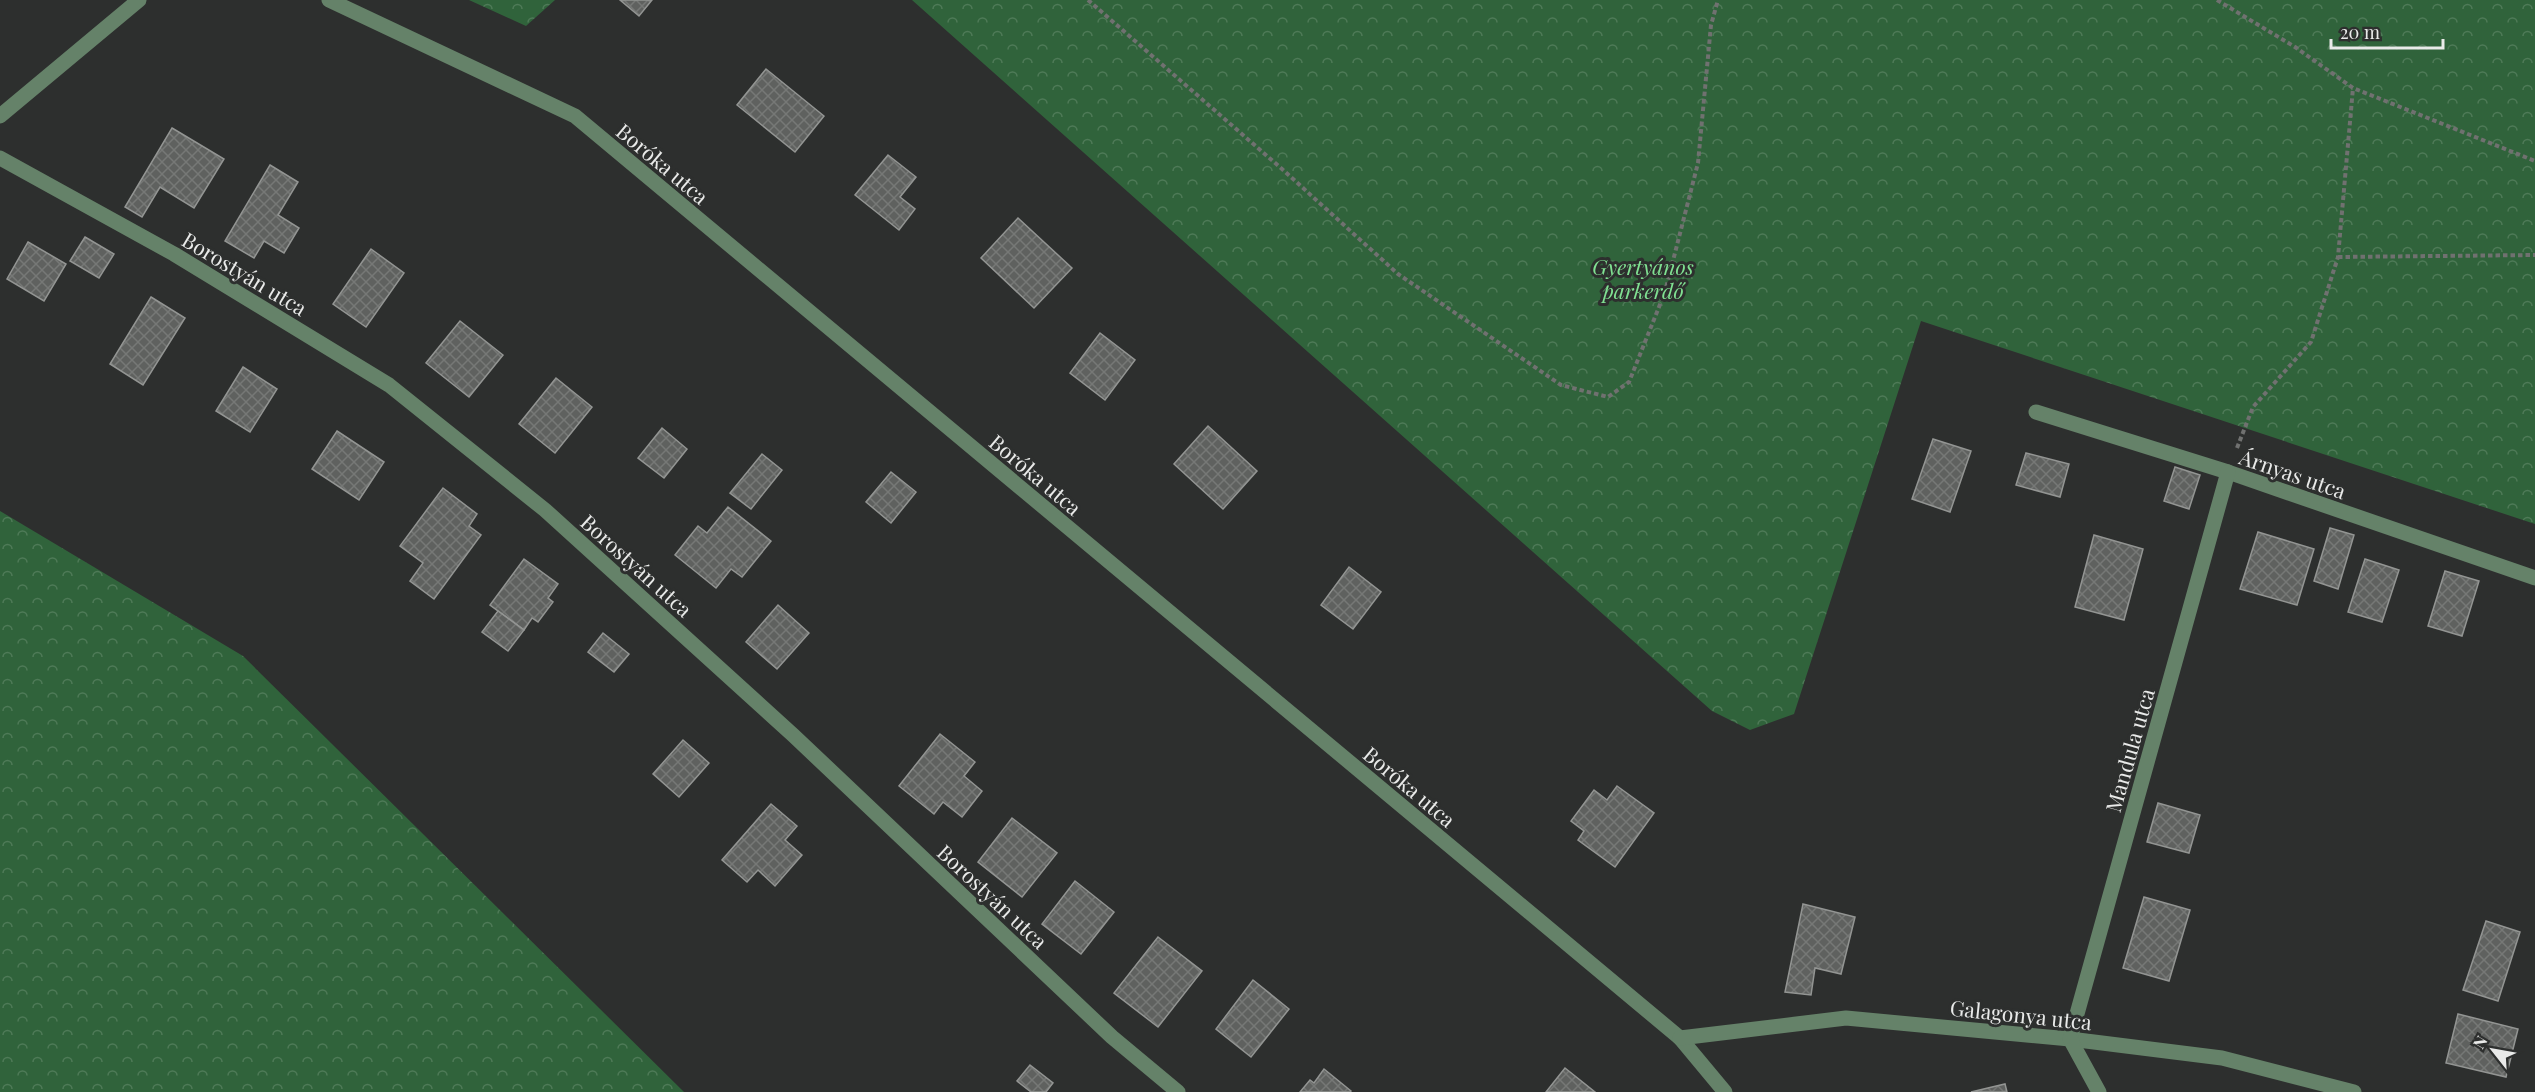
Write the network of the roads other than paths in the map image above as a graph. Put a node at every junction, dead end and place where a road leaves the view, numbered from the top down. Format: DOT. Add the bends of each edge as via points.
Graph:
graph roads {
  1 [pos="139,0"];
  2 [pos="329,0"];
  3 [pos="0,116"];
  4 [pos="0,158"];
  5 [pos="2036,412"];
  6 [pos="2228,472"];
  7 [pos="2535,578"];
  8 [pos="1680,1038"];
  9 [pos="2070,1039"];
  10 [pos="1178,1092"];
  11 [pos="1725,1092"];
  12 [pos="2099,1092"];
  13 [pos="2354,1092"];
  1 -- 3 [label="street"];
  2 -- 8 [label="street, Boróka utca" via="574,117"];
  4 -- 10 [label="street, Borostyán utca" via="174,254 389,385 545,510 784,727 1112,1037"];
  5 -- 6 [label="street, Árnyas utca"];
  6 -- 7 [label="street, Árnyas utca"];
  6 -- 9 [label="street, Mandula utca"];
  8 -- 9 [label="street, Galagonya utca" via="1846,1018"];
  8 -- 11 [label="street, Boróka utca"];
  9 -- 12 [label="street"];
  9 -- 13 [label="street, Galagonya utca" via="2222,1058"];
}
